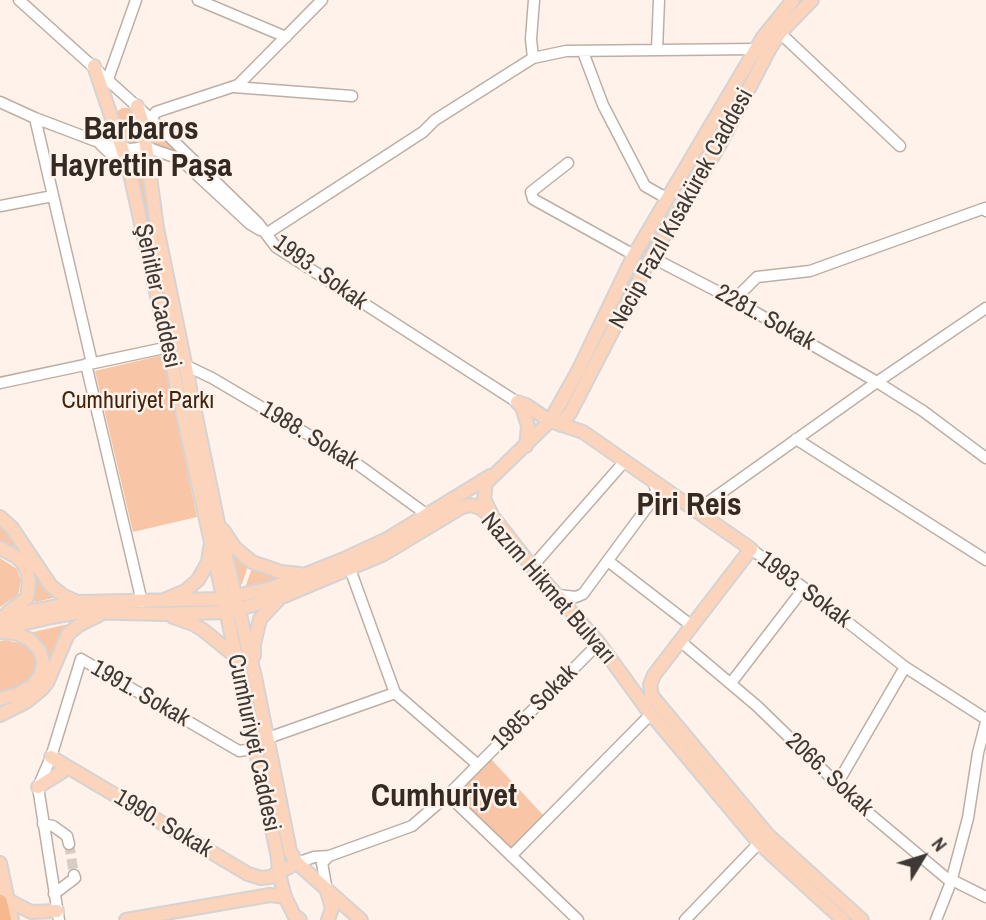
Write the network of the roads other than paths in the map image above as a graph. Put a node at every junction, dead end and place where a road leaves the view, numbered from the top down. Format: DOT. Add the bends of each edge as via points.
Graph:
graph roads {
  1 [pos="19,0"];
  2 [pos="136,0"];
  3 [pos="198,0"];
  4 [pos="322,0"];
  5 [pos="534,0"];
  6 [pos="659,0"];
  7 [pos="793,0"];
  8 [pos="812,0"];
  9 [pos="780,33"];
  10 [pos="286,37"];
  11 [pos="756,49"];
  12 [pos="657,50"];
  13 [pos="769,50"];
  14 [pos="583,52"];
  15 [pos="533,58"];
  16 [pos="94,66"];
  17 [pos="108,79"];
  18 [pos="233,87"];
  19 [pos="352,96"];
  20 [pos="0,102"];
  21 [pos="133,103"];
  22 [pos="110,116"];
  23 [pos="35,118"];
  24 [pos="151,118"];
  25 [pos="94,141"];
  26 [pos="900,146"];
  27 [pos="122,148"];
  28 [pos="146,148"];
  29 [pos="166,154"];
  30 [pos="568,163"];
  31 [pos="130,171"];
  32 [pos="150,177"];
  33 [pos="53,195"];
  34 [pos="668,199"];
  35 [pos="0,206"];
  36 [pos="986,211"];
  37 [pos="266,234"];
  38 [pos="634,256"];
  39 [pos="651,257"];
  40 [pos="734,300"];
  41 [pos="986,308"];
  42 [pos="169,347"];
  43 [pos="89,364"];
  44 [pos="187,366"];
  45 [pos="877,382"];
  46 [pos="0,383"];
  47 [pos="517,402"];
  48 [pos="556,423"];
  49 [pos="796,439"];
  50 [pos="526,446"];
  51 [pos="986,458"];
  52 [pos="624,461"];
  53 [pos="498,471"];
  54 [pos="654,482"];
  55 [pos="697,510"];
  56 [pos="426,514"];
  57 [pos="0,517"];
  58 [pos="494,518"];
  59 [pos="218,523"];
  60 [pos="210,540"];
  61 [pos="0,548"];
  62 [pos="751,550"];
  63 [pos="986,560"];
  64 [pos="608,561"];
  65 [pos="532,567"];
  66 [pos="350,569"];
  67 [pos="304,574"];
  68 [pos="804,588"];
  69 [pos="558,595"];
  70 [pos="284,596"];
  71 [pos="79,602"];
  72 [pos="142,602"];
  73 [pos="231,604"];
  74 [pos="160,608"];
  75 [pos="104,613"];
  76 [pos="0,623"];
  77 [pos="692,626"];
  78 [pos="680,641"];
  79 [pos="599,643"];
  80 [pos="236,656"];
  81 [pos="905,667"];
  82 [pos="654,675"];
  83 [pos="255,677"];
  84 [pos="624,677"];
  85 [pos="731,683"];
  86 [pos="395,693"];
  87 [pos="0,699"];
  88 [pos="651,714"];
  89 [pos="0,715"];
  90 [pos="986,720"];
  91 [pos="268,738"];
  92 [pos="254,748"];
  93 [pos="51,757"];
  94 [pos="478,765"];
  95 [pos="68,768"];
  96 [pos="838,784"];
  97 [pos="38,787"];
  98 [pos="448,795"];
  99 [pos="43,824"];
  100 [pos="764,839"];
  101 [pos="69,844"];
  102 [pos="329,856"];
  103 [pos="511,856"];
  104 [pos="0,863"];
  105 [pos="297,863"];
  106 [pos="279,874"];
  107 [pos="74,875"];
  108 [pos="951,882"];
  109 [pos="327,891"];
  110 [pos="54,894"];
  111 [pos="285,897"];
  112 [pos="986,897"];
  113 [pos="4,901"];
  114 [pos="58,916"];
  115 [pos="297,918"];
  116 [pos="4,920"];
  117 [pos="12,920"];
  118 [pos="126,920"];
  119 [pos="328,920"];
  120 [pos="360,920"];
  121 [pos="578,920"];
  122 [pos="685,920"];
  123 [pos="843,920"];
  124 [pos="862,920"];
  125 [pos="936,920"];
  1 -- 16 [label="street, 1993. Sokak"];
  2 -- 17 [label="street"];
  3 -- 10 [label="street"];
  4 -- 10 [label="street"];
  5 -- 15 [label="street"];
  6 -- 12 [label="street"];
  7 -- 11 [label="main road, Necip Fazıl Kısakürek Caddesi"];
  8 -- 9 [label="main road, Necip Fazıl Kısakürek Caddesi"];
  9 -- 13 [label="main road, Necip Fazıl Kısakürek Caddesi"];
  9 -- 26 [label="street"];
  10 -- 18 [label="street"];
  11 -- 12 [label="street"];
  11 -- 13 [label="main road"];
  11 -- 34 [label="main road, Necip Fazıl Kısakürek Caddesi"];
  12 -- 14 [label="street"];
  13 -- 39 [label="main road, Necip Fazıl Kısakürek Caddesi" via="719,146"];
  14 -- 15 [label="street"];
  14 -- 34 [label="street" via="603,105 645,186"];
  15 -- 37 [label="street"];
  16 -- 17 [label="street, 1993. Sokak"];
  16 -- 22 [label="main road, Şehitler Caddesi"];
  17 -- 21 [label="street, 1993. Sokak"];
  18 -- 19 [label="street"];
  18 -- 24 [label="street" via="156,112"];
  20 -- 23 [label="street"];
  21 -- 22 [label="street" via="115,104"];
  21 -- 24 [label="street, 1993. Sokak"];
  21 -- 28 [label="main road, Şehitler Caddesi" via="143,124"];
  22 -- 25 [label="street" via="108,134"];
  22 -- 27 [label="main road, Şehitler Caddesi"];
  23 -- 25 [label="street"];
  23 -- 33 [label="street"];
  24 -- 37 [label="street, 1993. Sokak"];
  25 -- 27 [label="street"];
  25 -- 31 [label="street"];
  27 -- 28 [label="street, 1993. Sokak"];
  27 -- 31 [label="main road, Şehitler Caddesi"];
  28 -- 29 [label="street, 1993. Sokak"];
  28 -- 32 [label="main road, Şehitler Caddesi"];
  29 -- 32 [label="street" via="153,165"];
  29 -- 37 [label="street, 1993. Sokak" via="180,159"];
  30 -- 38 [label="street" via="531,192 533,199"];
  31 -- 42 [label="main road, Şehitler Caddesi"];
  32 -- 44 [label="main road, Şehitler Caddesi"];
  33 -- 35 [label="street"];
  33 -- 43 [label="street"];
  34 -- 38 [label="main road, Necip Fazıl Kısakürek Caddesi"];
  36 -- 40 [label="street" via="810,271 757,277"];
  37 -- 47 [label="street, 1993. Sokak" via="276,247"];
  38 -- 39 [label="main road"];
  38 -- 48 [label="main road, Necip Fazıl Kısakürek Caddesi"];
  39 -- 40 [label="street, 2281. Sokak"];
  39 -- 48 [label="main road, Necip Fazıl Kısakürek Caddesi" via="570,413"];
  40 -- 45 [label="street, 2281. Sokak"];
  41 -- 45 [label="street"];
  42 -- 43 [label="street"];
  42 -- 60 [label="main road, Şehitler Caddesi"];
  43 -- 46 [label="street"];
  43 -- 72 [label="street"];
  44 -- 56 [label="street, 1988. Sokak" via="353,461"];
  44 -- 59 [label="main road, Şehitler Caddesi"];
  45 -- 49 [label="street"];
  45 -- 51 [label="street, 2281. Sokak"];
  47 -- 48 [label="main road, 1993. Sokak"];
  47 -- 50 [label="main road" via="528,426"];
  48 -- 50 [label="main road"];
  48 -- 52 [label="main road, 1993. Sokak" via="583,432"];
  49 -- 55 [label="street"];
  49 -- 63 [label="street"];
  50 -- 53 [label="main road"];
  52 -- 54 [label="main road, 1993. Sokak"];
  52 -- 65 [label="street"];
  53 -- 56 [label="main road, Nazım Hikmet Bulvarı"];
  53 -- 58 [label="main road" via="486,483 484,493"];
  54 -- 55 [label="main road, 1993. Sokak"];
  54 -- 64 [label="street" via="651,502"];
  55 -- 62 [label="main road, 1993. Sokak"];
  56 -- 67 [label="main road, Nazım Hikmet Bulvarı" via="387,539"];
  57 -- 71 [label="main road" via="51,586"];
  58 -- 65 [label="main road, Nazım Hikmet Bulvarı"];
  58 -- 66 [label="main road, Nazım Hikmet Bulvarı" via="480,508 462,507 401,545"];
  59 -- 67 [label="main road" via="235,548 252,562"];
  59 -- 73 [label="main road, Şehitler Caddesi"];
  60 -- 73 [label="main road, Şehitler Caddesi"];
  60 -- 74 [label="main road" via="208,562 198,580"];
  61 -- 76 [label="main road" via="22,562 29,581 27,598"];
  62 -- 68 [label="street, 1993. Sokak"];
  62 -- 77 [label="main road"];
  64 -- 69 [label="street" via="583,594"];
  64 -- 77 [label="street"];
  65 -- 69 [label="main road, Nazım Hikmet Bulvarı"];
  66 -- 70 [label="main road, Nazım Hikmet Bulvarı"];
  66 -- 86 [label="street"];
  67 -- 73 [label="main road, Nazım Hikmet Bulvarı"];
  68 -- 81 [label="street, 1993. Sokak"];
  68 -- 85 [label="street"];
  69 -- 79 [label="main road, Nazım Hikmet Bulvarı"];
  70 -- 73 [label="main road, Nazım Hikmet Bulvarı"];
  70 -- 83 [label="main road" via="260,618 254,644"];
  71 -- 72 [label="main road, Nazım Hikmet Bulvarı"];
  71 -- 76 [label="main road, Nazım Hikmet Bulvarı"];
  72 -- 74 [label="main road, Nazım Hikmet Bulvarı"];
  73 -- 74 [label="main road, Nazım Hikmet Bulvarı"];
  73 -- 80 [label="main road, Cumhuriyet Caddesi"];
  73 -- 83 [label="main road, Cumhuriyet Caddesi"];
  74 -- 75 [label="main road, Nazım Hikmet Bulvarı"];
  74 -- 80 [label="main road" via="193,624"];
  75 -- 76 [label="main road, Nazım Hikmet Bulvarı"];
  75 -- 89 [label="main road" via="68,634 42,689"];
  76 -- 87 [label="main road" via="29,639 43,662 41,675 32,686"];
  77 -- 78 [label="main road"];
  78 -- 82 [label="main road"];
  78 -- 85 [label="street, 2066. Sokak"];
  79 -- 84 [label="main road, Nazım Hikmet Bulvarı"];
  79 -- 94 [label="street, 1985. Sokak"];
  80 -- 92 [label="main road, Cumhuriyet Caddesi"];
  81 -- 90 [label="street, 1993. Sokak"];
  81 -- 96 [label="street"];
  82 -- 84 [label="main road" via="633,683"];
  82 -- 100 [label="main road, Nazım Hikmet Bulvarı" via="652,696"];
  83 -- 91 [label="main road, Cumhuriyet Caddesi"];
  84 -- 88 [label="main road, Nazım Hikmet Bulvarı"];
  85 -- 96 [label="street, 2066. Sokak"];
  86 -- 91 [label="street"];
  86 -- 94 [label="street"];
  88 -- 100 [label="main road, Nazım Hikmet Bulvarı"];
  88 -- 103 [label="street"];
  90 -- 108 [label="street"];
  91 -- 105 [label="main road, Cumhuriyet Caddesi" via="290,851"];
  92 -- 93 [label="street, 1991. Sokak" via="239,751 81,659"];
  92 -- 106 [label="main road, Cumhuriyet Caddesi"];
  93 -- 95 [label="main road, 1990. Sokak"];
  93 -- 97 [label="street"];
  94 -- 98 [label="street, 1985. Sokak"];
  95 -- 97 [label="main road"];
  95 -- 106 [label="main road, 1990. Sokak" via="248,874 261,878"];
  96 -- 108 [label="street, 2066. Sokak"];
  97 -- 99 [label="street"];
  98 -- 102 [label="street, 1985. Sokak" via="412,826"];
  98 -- 103 [label="street"];
  99 -- 101 [label="street" via="67,835"];
  99 -- 110 [label="street"];
  100 -- 122 [label="street"];
  100 -- 123 [label="main road, Nazım Hikmet Bulvarı"];
  100 -- 124 [label="main road, Nazım Hikmet Bulvarı"];
  102 -- 105 [label="street, 1985. Sokak"];
  102 -- 109 [label="street" via="323,863"];
  103 -- 121 [label="street"];
  104 -- 113 [label="main road"];
  105 -- 106 [label="main road"];
  105 -- 109 [label="main road"];
  106 -- 111 [label="main road, Cumhuriyet Caddesi"];
  107 -- 110 [label="street"];
  108 -- 112 [label="street, 2066. Sokak"];
  108 -- 125 [label="street"];
  109 -- 119 [label="main road" via="332,908"];
  109 -- 120 [label="main road"];
  110 -- 114 [label="street"];
  111 -- 115 [label="main road, Cumhuriyet Caddesi"];
  111 -- 118 [label="main road" via="270,895"];
  113 -- 114 [label="main road"];
  113 -- 116 [label="highway"];
  113 -- 117 [label="main road"];
}
